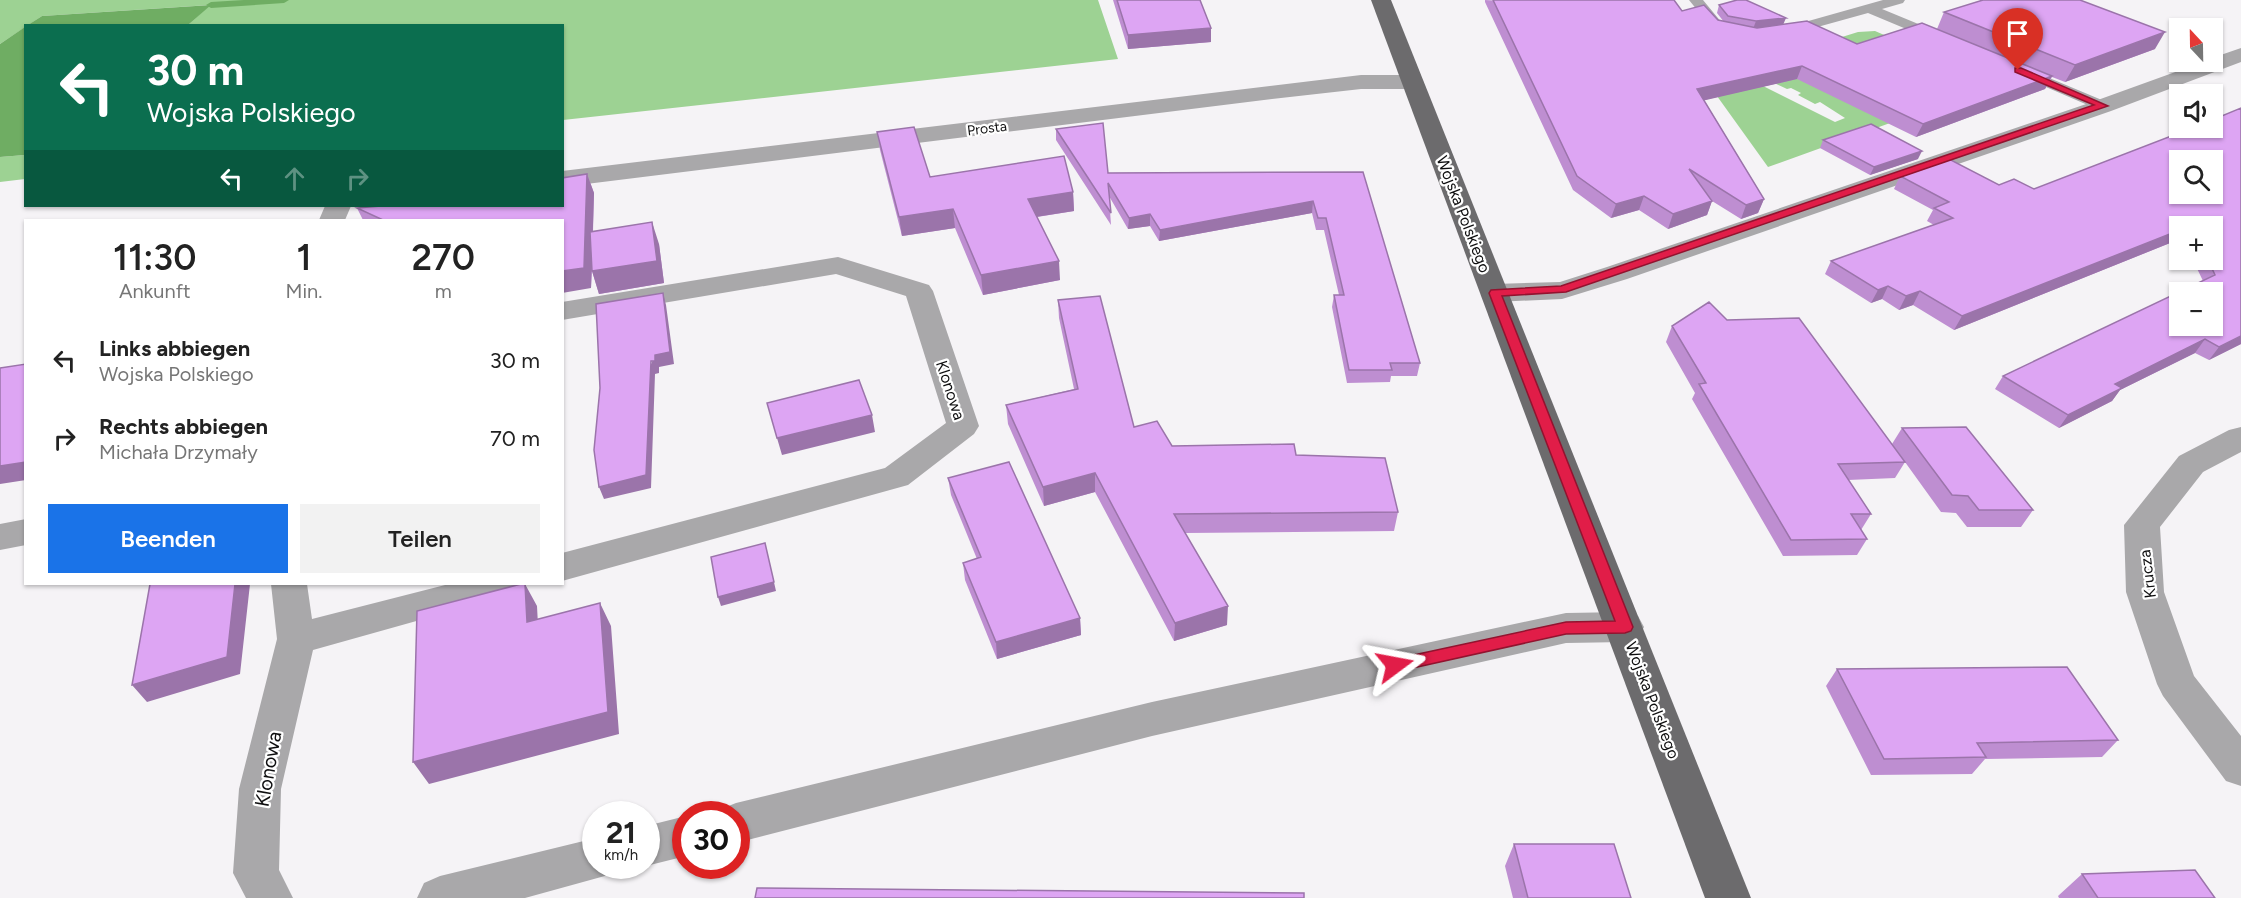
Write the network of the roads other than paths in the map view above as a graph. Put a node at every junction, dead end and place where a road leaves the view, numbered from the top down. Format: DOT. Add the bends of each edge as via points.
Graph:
graph roads {
  1 [pos="1381,0"];
  2 [pos="1696,0"];
  3 [pos="1898,0"];
  4 [pos="1870,9"];
  5 [pos="1730,31"];
  6 [pos="1773,33"];
  7 [pos="1955,44"];
  8 [pos="2241,55"];
  9 [pos="2008,66"];
  10 [pos="1412,82"];
  11 [pos="2103,106"];
  12 [pos="564,179"];
  13 [pos="1495,293"];
  14 [pos="564,311"];
  15 [pos="2241,438"];
  16 [pos="24,532"];
  17 [pos="0,537"];
  18 [pos="564,566"];
  19 [pos="289,585"];
  20 [pos="496,585"];
  21 [pos="1625,627"];
  22 [pos="296,639"];
  23 [pos="2241,768"];
  24 [pos="750,820"];
  25 [pos="582,862"];
  26 [pos="270,898"];
  27 [pos="440,898"];
  28 [pos="1728,898"];
  1 -- 10 [label="main road, Wojska Polskiego"];
  2 -- 5 [label="lane" via="1719,28"];
  3 -- 4 [label="lane"];
  4 -- 6 [label="lane"];
  4 -- 7 [label="lane"];
  8 -- 11 [label="street"];
  9 -- 11 [label="lane"];
  10 -- 12 [label="street, Prosta" via="1361,82 1272,92"];
  10 -- 13 [label="main road, Wojska Polskiego"];
  11 -- 13 [label="street" via="1562,290"];
  13 -- 21 [label="main road, Wojska Polskiego"];
  14 -- 18 [label="street, Klonowa" via="838,265 919,291 963,426 896,477"];
  15 -- 23 [label="street, Krucza" via="2191,464 2142,525 2145,592 2177,684"];
  16 -- 17 [label="street"];
  19 -- 22 [label="street, Klonowa"];
  20 -- 22 [label="street"];
  21 -- 24 [label="street" via="1566,628 1152,719"];
  21 -- 28 [label="main road, Wojska Polskiego"];
  22 -- 26 [label="street, Klonowa" via="260,789 256,873"];
  25 -- 27 [label="street"];
}
